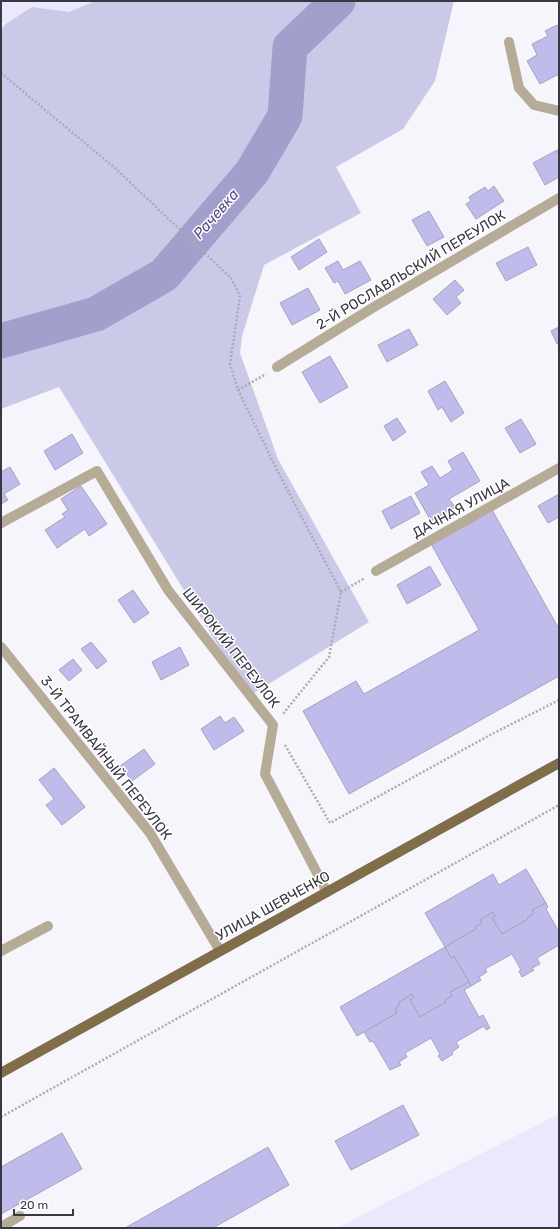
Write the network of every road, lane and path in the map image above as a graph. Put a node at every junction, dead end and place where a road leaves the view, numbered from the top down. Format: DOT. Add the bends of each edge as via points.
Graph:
graph roads {
  1 [pos="509,42"];
  2 [pos="1,73"];
  3 [pos="559,111"];
  4 [pos="559,198"];
  5 [pos="277,367"];
  6 [pos="238,390"];
  7 [pos="559,468"];
  8 [pos="1,523"];
  9 [pos="376,571"];
  10 [pos="341,592"];
  11 [pos="1,647"];
  12 [pos="559,700"];
  13 [pos="274,725"];
  14 [pos="559,763"];
  15 [pos="559,805"];
  16 [pos="327,892"];
  17 [pos="48,926"];
  18 [pos="1,951"];
  19 [pos="220,952"];
  20 [pos="1,1072"];
  21 [pos="1,1117"];
  22 [pos="20,1216"];
  23 [pos="1,1227"];
  1 -- 3 [label="street" via="519,88 534,105"];
  2 -- 6 [label="path" via="116,169 231,278 240,296 230,364"];
  4 -- 5 [label="street, 2-Й РОСЛАВЛЬСКИЙ ПЕРЕУЛОК"];
  5 -- 6 [label="path"];
  6 -- 10 [label="path"];
  7 -- 9 [label="street, ДАЧНАЯ УЛИЦА"];
  8 -- 13 [label="street, ШИРОКИЙ ПЕРЕУЛОК" via="97,471 168,590"];
  9 -- 10 [label="path"];
  10 -- 13 [label="path" via="329,657"];
  11 -- 19 [label="street, 3-Й ТРАМВАЙНЫЙ ПЕРЕУЛОК" via="150,832"];
  12 -- 13 [label="path" via="330,823"];
  13 -- 16 [label="street, ШИРОКИЙ ПЕРЕУЛОК" via="265,774"];
  14 -- 16 [label="main road, УЛИЦА ШЕВЧЕНКО"];
  15 -- 21 [label="path"];
  16 -- 19 [label="main road, УЛИЦА ШЕВЧЕНКО"];
  17 -- 18 [label="street"];
  19 -- 20 [label="main road, УЛИЦА ШЕВЧЕНКО"];
  22 -- 23 [label="street"];
}
